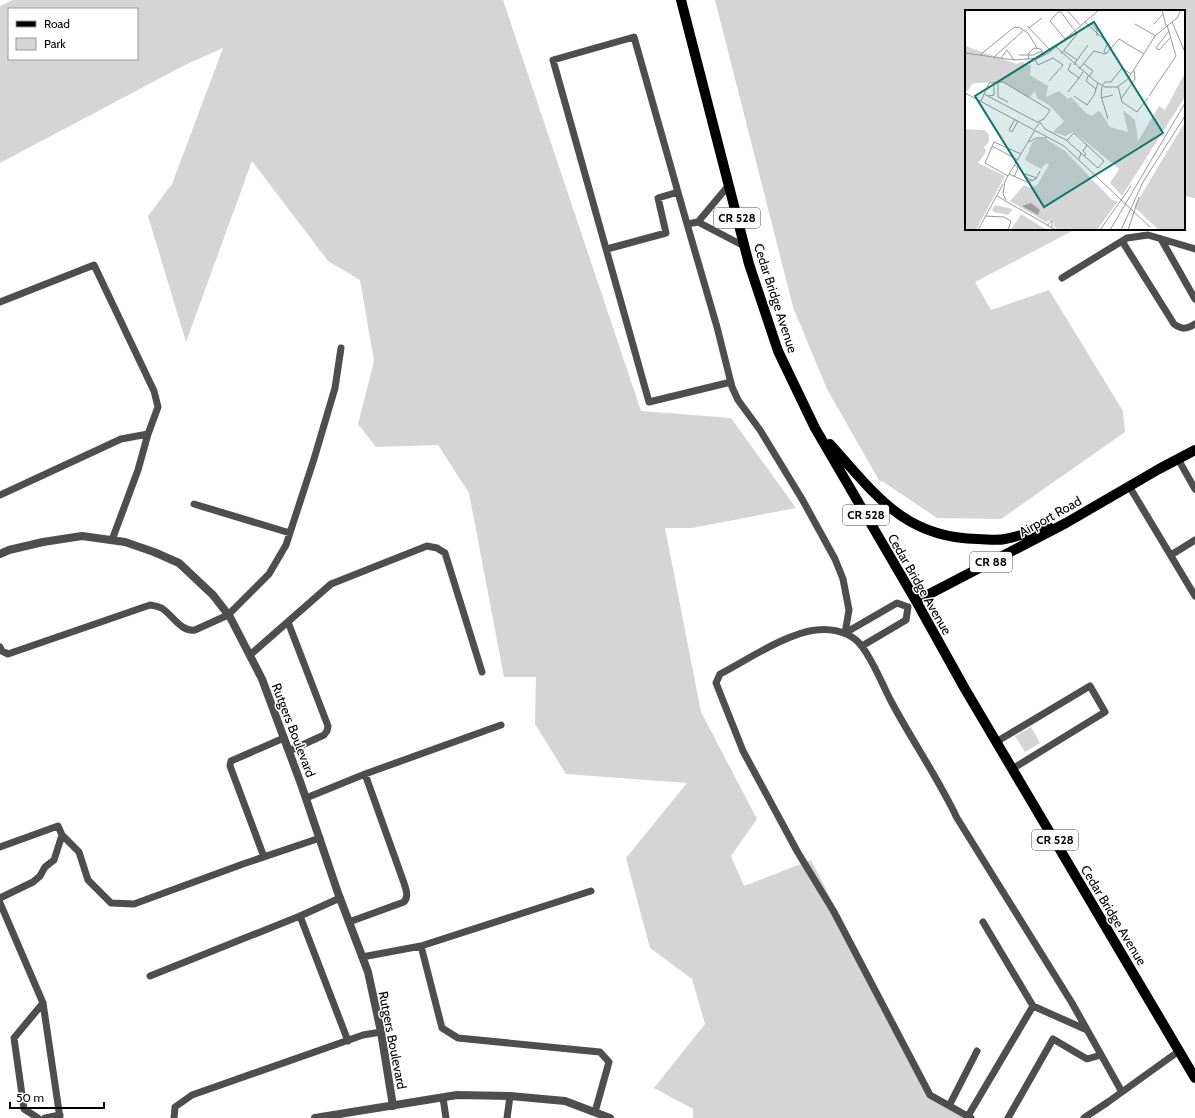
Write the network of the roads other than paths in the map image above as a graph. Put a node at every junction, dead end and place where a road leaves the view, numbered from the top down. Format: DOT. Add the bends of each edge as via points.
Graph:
graph roads {
  1 [pos="681,0"];
  2 [pos="729,185"];
  3 [pos="678,192"];
  4 [pos="698,222"];
  5 [pos="687,224"];
  6 [pos="1161,239"];
  7 [pos="1122,241"];
  8 [pos="744,246"];
  9 [pos="607,249"];
  10 [pos="1195,249"];
  11 [pos="1062,278"];
  12 [pos="1195,299"];
  13 [pos="0,302"];
  14 [pos="1195,324"];
  15 [pos="341,348"];
  16 [pos="731,382"];
  17 [pos="816,428"];
  18 [pos="148,434"];
  19 [pos="1195,450"];
  20 [pos="1178,459"];
  21 [pos="1129,486"];
  22 [pos="1195,489"];
  23 [pos="0,495"];
  24 [pos="194,504"];
  25 [pos="1066,522"];
  26 [pos="290,532"];
  27 [pos="112,540"];
  28 [pos="1195,540"];
  29 [pos="0,554"];
  30 [pos="1171,556"];
  31 [pos="1195,596"];
  32 [pos="912,604"];
  33 [pos="228,615"];
  34 [pos="288,622"];
  35 [pos="846,633"];
  36 [pos="0,646"];
  37 [pos="862,646"];
  38 [pos="250,656"];
  39 [pos="482,672"];
  40 [pos="501,725"];
  41 [pos="284,738"];
  42 [pos="996,742"];
  43 [pos="289,751"];
  44 [pos="1012,769"];
  45 [pos="365,774"];
  46 [pos="306,798"];
  47 [pos="62,835"];
  48 [pos="320,838"];
  49 [pos="0,846"];
  50 [pos="264,857"];
  51 [pos="591,890"];
  52 [pos="0,898"];
  53 [pos="340,898"];
  54 [pos="0,903"];
  55 [pos="300,916"];
  56 [pos="349,922"];
  57 [pos="982,922"];
  58 [pos="421,946"];
  59 [pos="362,957"];
  60 [pos="150,976"];
  61 [pos="43,1003"];
  62 [pos="1033,1006"];
  63 [pos="1087,1030"];
  64 [pos="380,1032"];
  65 [pos="348,1041"];
  66 [pos="977,1051"];
  67 [pos="1179,1051"];
  68 [pos="1101,1055"];
  69 [pos="1195,1078"];
  70 [pos="1122,1092"];
  71 [pos="510,1096"];
  72 [pos="443,1098"];
  73 [pos="393,1106"];
  74 [pos="949,1106"];
  75 [pos="596,1112"];
  76 [pos="60,1117"];
  77 [pos="969,1117"];
  78 [pos="38,1118"];
  79 [pos="45,1118"];
  80 [pos="174,1118"];
  81 [pos="315,1118"];
  82 [pos="446,1118"];
  83 [pos="507,1118"];
  84 [pos="610,1118"];
  85 [pos="1008,1118"];
  86 [pos="1084,1118"];
  1 -- 2 [label="main road, Cedar Bridge Avenue / CR 528"];
  2 -- 4 [label="lane"];
  2 -- 8 [label="main road, Cedar Bridge Avenue / CR 528"];
  3 -- 5 [label="lane"];
  3 -- 9 [label="lane" via="658,198 666,233"];
  3 -- 9 [label="lane" via="634,36 553,60"];
  4 -- 5 [label="lane"];
  4 -- 8 [label="lane"];
  5 -- 16 [label="lane"];
  6 -- 7 [label="lane" via="1148,235"];
  6 -- 10 [label="lane"];
  6 -- 12 [label="lane"];
  7 -- 11 [label="lane"];
  7 -- 14 [label="lane" via="1174,324 1185,329"];
  8 -- 17 [label="main road, Cedar Bridge Avenue / CR 528" via="778,351"];
  9 -- 16 [label="lane" via="649,402"];
  13 -- 18 [label="lane" via="94,265 154,390 158,407"];
  15 -- 26 [label="lane" via="335,388"];
  16 -- 35 [label="lane" via="738,400 764,436 802,498 835,559 843,579 849,610"];
  17 -- 25 [label="main road" via="890,509 934,533 961,539 1003,539"];
  17 -- 32 [label="main road, Cedar Bridge Avenue / CR 528"];
  18 -- 23 [label="lane" via="121,439"];
  18 -- 27 [label="lane" via="138,470"];
  19 -- 20 [label="main road, Airport Road / CR 88"];
  20 -- 21 [label="main road, Airport Road / CR 88"];
  20 -- 22 [label="lane"];
  21 -- 25 [label="main road, Airport Road / CR 88"];
  21 -- 30 [label="lane"];
  24 -- 26 [label="lane"];
  25 -- 32 [label="main road, Airport Road / CR 88"];
  26 -- 33 [label="lane" via="286,545 269,574"];
  27 -- 29 [label="street, Rutgers Boulevard" via="82,536 43,542"];
  27 -- 33 [label="street, Rutgers Boulevard" via="125,542 179,563 213,595"];
  28 -- 30 [label="lane"];
  30 -- 31 [label="lane"];
  32 -- 35 [label="lane" via="897,603"];
  32 -- 37 [label="lane" via="906,620"];
  32 -- 42 [label="main road, Cedar Bridge Avenue / CR 528"];
  33 -- 36 [label="lane" via="190,630 162,608 150,605 8,654 2,651"];
  33 -- 38 [label="street, Rutgers Boulevard"];
  34 -- 38 [label="lane"];
  34 -- 39 [label="lane" via="330,584 427,546 437,548 445,553"];
  34 -- 43 [label="lane" via="328,726 324,735"];
  35 -- 37 [label="lane"];
  35 -- 74 [label="lane" via="817,630 801,632 720,674 716,683 743,751 797,851 834,912 930,1095"];
  37 -- 63 [label="lane" via="957,818"];
  38 -- 41 [label="street, Rutgers Boulevard" via="262,679"];
  40 -- 45 [label="lane"];
  41 -- 43 [label="street, Rutgers Boulevard"];
  41 -- 50 [label="lane" via="231,761 230,766"];
  42 -- 44 [label="main road, Cedar Bridge Avenue / CR 528"];
  42 -- 44 [label="lane" via="1090,686 1105,712"];
  43 -- 46 [label="street, Rutgers Boulevard"];
  44 -- 67 [label="main road, Cedar Bridge Avenue / CR 528"];
  45 -- 46 [label="lane"];
  45 -- 56 [label="lane" via="407,898 400,904"];
  46 -- 48 [label="street, Rutgers Boulevard"];
  47 -- 49 [label="lane" via="58,826"];
  47 -- 50 [label="lane" via="79,852 88,880 111,903 134,904"];
  47 -- 52 [label="lane" via="54,860 45,867 40,876"];
  48 -- 50 [label="lane"];
  48 -- 53 [label="street, Rutgers Boulevard"];
  51 -- 58 [label="lane"];
  53 -- 55 [label="lane"];
  53 -- 56 [label="street, Rutgers Boulevard"];
  54 -- 61 [label="lane"];
  55 -- 60 [label="lane"];
  55 -- 65 [label="lane"];
  56 -- 59 [label="street, Rutgers Boulevard"];
  57 -- 62 [label="lane"];
  58 -- 59 [label="lane"];
  58 -- 75 [label="lane" via="442,1028 458,1038 600,1052 609,1062"];
  59 -- 64 [label="street, Rutgers Boulevard" via="368,972"];
  61 -- 76 [label="lane"];
  61 -- 78 [label="lane" via="14,1038 24,1109"];
  62 -- 63 [label="lane"];
  62 -- 77 [label="lane"];
  63 -- 68 [label="lane"];
  64 -- 65 [label="lane"];
  64 -- 73 [label="street, Rutgers Boulevard"];
  65 -- 80 [label="lane" via="192,1095 176,1107"];
  66 -- 74 [label="lane"];
  67 -- 69 [label="main road, Cedar Bridge Avenue / CR 528"];
  67 -- 70 [label="lane"];
  68 -- 70 [label="lane"];
  68 -- 85 [label="lane" via="1087,1059 1053,1039"];
  70 -- 86 [label="lane"];
  71 -- 72 [label="street" via="457,1095"];
  71 -- 75 [label="street" via="565,1102"];
  71 -- 83 [label="lane"];
  72 -- 73 [label="street"];
  72 -- 82 [label="lane"];
  73 -- 81 [label="street"];
  74 -- 77 [label="lane"];
  75 -- 84 [label="street"];
  76 -- 79 [label="lane"];
}
